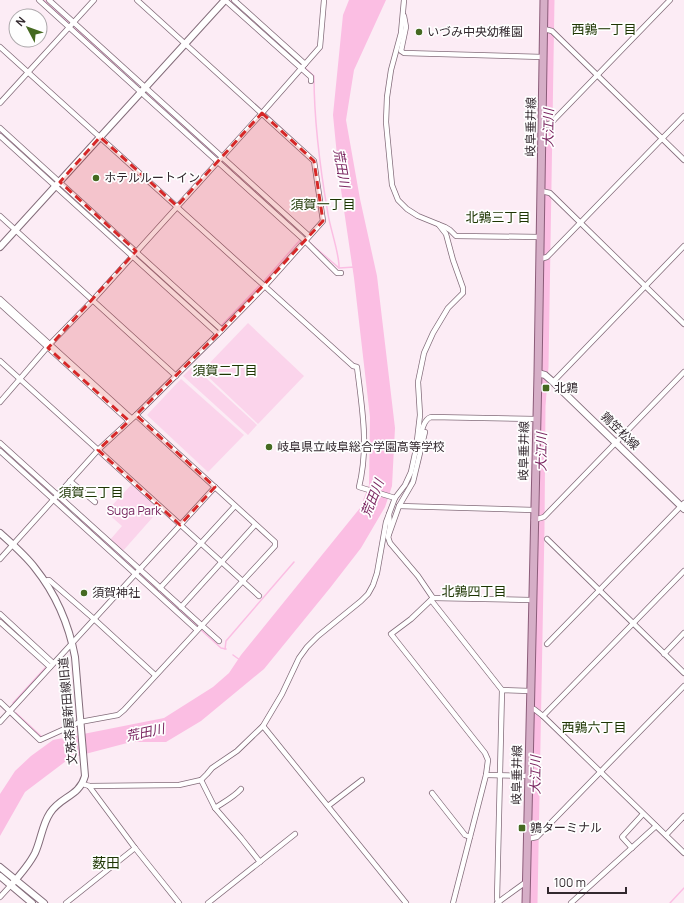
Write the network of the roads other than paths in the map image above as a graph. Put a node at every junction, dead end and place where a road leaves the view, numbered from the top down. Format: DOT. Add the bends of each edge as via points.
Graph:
graph roads {
  1 [pos="39,0"];
  2 [pos="49,0"];
  3 [pos="94,0"];
  4 [pos="137,0"];
  5 [pos="225,0"];
  6 [pos="234,0"];
  7 [pos="324,0"];
  8 [pos="404,0"];
  9 [pos="544,0"];
  10 [pos="670,0"];
  11 [pos="403,12"];
  12 [pos="74,22"];
  13 [pos="69,28"];
  14 [pos="547,30"];
  15 [pos="185,44"];
  16 [pos="0,47"];
  17 [pos="543,57"];
  18 [pos="303,66"];
  19 [pos="28,72"];
  20 [pos="598,76"];
  21 [pos="311,81"];
  22 [pos="143,90"];
  23 [pos="0,103"];
  24 [pos="262,113"];
  25 [pos="684,116"];
  26 [pos="544,127"];
  27 [pos="0,128"];
  28 [pos="0,136"];
  29 [pos="100,137"];
  30 [pos="662,138"];
  31 [pos="222,157"];
  32 [pos="684,160"];
  33 [pos="218,161"];
  34 [pos="58,184"];
  35 [pos="545,191"];
  36 [pos="177,206"];
  37 [pos="0,216"];
  38 [pos="581,223"];
  39 [pos="439,225"];
  40 [pos="16,230"];
  41 [pos="309,236"];
  42 [pos="540,237"];
  43 [pos="305,242"];
  44 [pos="684,246"];
  45 [pos="0,247"];
  46 [pos="134,253"];
  47 [pos="541,259"];
  48 [pos="341,274"];
  49 [pos="265,286"];
  50 [pos="645,286"];
  51 [pos="0,299"];
  52 [pos="92,300"];
  53 [pos="0,304"];
  54 [pos="684,324"];
  55 [pos="220,332"];
  56 [pos="49,346"];
  57 [pos="0,361"];
  58 [pos="684,372"];
  59 [pos="541,373"];
  60 [pos="176,376"];
  61 [pos="20,380"];
  62 [pos="553,382"];
  63 [pos="0,402"];
  64 [pos="132,418"];
  65 [pos="536,419"];
  66 [pos="427,420"];
  67 [pos="0,443"];
  68 [pos="616,443"];
  69 [pos="416,449"];
  70 [pos="98,450"];
  71 [pos="0,451"];
  72 [pos="70,481"];
  73 [pos="215,486"];
  74 [pos="58,495"];
  75 [pos="393,497"];
  76 [pos="53,500"];
  77 [pos="95,502"];
  78 [pos="235,506"];
  79 [pos="399,506"];
  80 [pos="683,506"];
  81 [pos="534,510"];
  82 [pos="389,513"];
  83 [pos="536,519"];
  84 [pos="180,525"];
  85 [pos="255,525"];
  86 [pos="0,533"];
  87 [pos="388,537"];
  88 [pos="547,539"];
  89 [pos="13,544"];
  90 [pos="201,544"];
  91 [pos="0,559"];
  92 [pos="221,562"];
  93 [pos="140,569"];
  94 [pos="684,571"];
  95 [pos="136,573"];
  96 [pos="44,581"];
  97 [pos="243,581"];
  98 [pos="160,588"];
  99 [pos="599,590"];
  100 [pos="259,596"];
  101 [pos="432,599"];
  102 [pos="532,600"];
  103 [pos="181,606"];
  104 [pos="0,614"];
  105 [pos="94,619"];
  106 [pos="0,622"];
  107 [pos="633,624"];
  108 [pos="202,625"];
  109 [pos="198,630"];
  110 [pos="684,633"];
  111 [pos="219,641"];
  112 [pos="72,643"];
  113 [pos="547,644"];
  114 [pos="664,654"];
  115 [pos="52,665"];
  116 [pos="684,673"];
  117 [pos="155,675"];
  118 [pos="684,686"];
  119 [pos="502,690"];
  120 [pos="530,691"];
  121 [pos="0,702"];
  122 [pos="534,710"];
  123 [pos="10,711"];
  124 [pos="543,716"];
  125 [pos="0,722"];
  126 [pos="80,724"];
  127 [pos="263,726"];
  128 [pos="600,772"];
  129 [pos="486,775"];
  130 [pos="499,775"];
  131 [pos="528,776"];
  132 [pos="201,780"];
  133 [pos="362,780"];
  134 [pos="86,785"];
  135 [pos="241,789"];
  136 [pos="432,793"];
  137 [pos="328,806"];
  138 [pos="215,808"];
  139 [pos="644,814"];
  140 [pos="684,816"];
  141 [pos="656,826"];
  142 [pos="295,834"];
  143 [pos="666,835"];
  144 [pos="470,837"];
  145 [pos="529,839"];
  146 [pos="135,848"];
  147 [pos="632,848"];
  148 [pos="684,853"];
  149 [pos="260,862"];
  150 [pos="0,867"];
  151 [pos="0,876"];
  152 [pos="16,880"];
  153 [pos="526,882"];
  154 [pos="11,885"];
  155 [pos="0,897"];
  156 [pos="498,902"];
  157 [pos="32,903"];
  158 [pos="44,903"];
  159 [pos="66,903"];
  160 [pos="178,903"];
  161 [pos="208,903"];
  162 [pos="406,903"];
  163 [pos="453,903"];
  164 [pos="526,903"];
  165 [pos="571,903"];
  1 -- 13 [label="street"];
  2 -- 12 [label="street"];
  3 -- 12 [label="street"];
  4 -- 15 [label="street"];
  5 -- 15 [label="street"];
  5 -- 18 [label="street"];
  6 -- 18 [label="street"];
  7 -- 18 [label="street" via="320,47"];
  8 -- 11 [label="street"];
  9 -- 14 [label="main road, 岐阜垂井線"];
  10 -- 20 [label="street"];
  11 -- 17 [label="street" via="406,27 401,51 404,53"];
  11 -- 39 [label="street" via="391,70 386,122 392,185 398,200 407,209"];
  12 -- 13 [label="street"];
  12 -- 22 [label="street"];
  13 -- 19 [label="street"];
  13 -- 22 [label="street"];
  14 -- 17 [label="main road, 岐阜垂井線"];
  14 -- 20 [label="street"];
  15 -- 22 [label="street"];
  15 -- 24 [label="street"];
  16 -- 19 [label="street"];
  17 -- 26 [label="main road, 岐阜垂井線"];
  18 -- 21 [label="street"];
  18 -- 24 [label="street"];
  19 -- 23 [label="street"];
  19 -- 29 [label="street"];
  20 -- 26 [label="street"];
  20 -- 30 [label="street"];
  22 -- 29 [label="street"];
  22 -- 31 [label="street"];
  22 -- 33 [label="street"];
  24 -- 31 [label="street"];
  24 -- 41 [label="street" via="314,161 323,221"];
  25 -- 30 [label="street"];
  26 -- 35 [label="main road, 岐阜垂井線"];
  27 -- 34 [label="street"];
  28 -- 34 [label="street"];
  29 -- 34 [label="street"];
  29 -- 36 [label="street"];
  30 -- 32 [label="street"];
  30 -- 38 [label="street"];
  31 -- 33 [label="street"];
  31 -- 41 [label="street"];
  33 -- 36 [label="street"];
  33 -- 43 [label="street"];
  34 -- 40 [label="street"];
  34 -- 46 [label="street"];
  35 -- 38 [label="street"];
  35 -- 42 [label="main road, 岐阜垂井線"];
  36 -- 46 [label="street"];
  36 -- 49 [label="street"];
  37 -- 40 [label="street"];
  38 -- 47 [label="street" via="547,257"];
  38 -- 50 [label="street"];
  39 -- 42 [label="street" via="459,237"];
  39 -- 69 [label="street" via="446,234 463,294 448,308 432,332 424,353 418,382 420,415"];
  40 -- 45 [label="street"];
  40 -- 52 [label="street"];
  41 -- 43 [label="street"];
  42 -- 47 [label="main road, 岐阜垂井線"];
  43 -- 48 [label="street"];
  43 -- 49 [label="street"];
  44 -- 50 [label="street"];
  46 -- 52 [label="street"];
  46 -- 55 [label="street"];
  47 -- 59 [label="main road, 岐阜垂井線"];
  49 -- 55 [label="street"];
  49 -- 75 [label="street" via="357,367 365,436 364,468 359,487"];
  50 -- 54 [label="street"];
  50 -- 62 [label="street"];
  51 -- 56 [label="street"];
  52 -- 56 [label="street"];
  52 -- 60 [label="street"];
  53 -- 56 [label="street"];
  55 -- 60 [label="street"];
  56 -- 61 [label="street"];
  56 -- 64 [label="street"];
  57 -- 61 [label="street"];
  58 -- 68 [label="street"];
  59 -- 62 [label="street, 鶉笠松線"];
  59 -- 65 [label="main road, 岐阜垂井線"];
  60 -- 64 [label="street"];
  61 -- 63 [label="street"];
  61 -- 70 [label="street"];
  62 -- 68 [label="street, 鶉笠松線"];
  64 -- 70 [label="street"];
  64 -- 73 [label="street"];
  65 -- 66 [label="street" via="431,417"];
  65 -- 81 [label="main road, 岐阜垂井線"];
  66 -- 69 [label="street"];
  66 -- 79 [label="street" via="413,482"];
  67 -- 74 [label="street"];
  68 -- 80 [label="street, 鶉笠松線"];
  68 -- 83 [label="street" via="544,517"];
  69 -- 75 [label="street" via="405,485"];
  70 -- 72 [label="street"];
  70 -- 84 [label="street"];
  71 -- 76 [label="street"];
  72 -- 74 [label="street"];
  72 -- 77 [label="street"];
  73 -- 78 [label="street"];
  73 -- 84 [label="street"];
  74 -- 76 [label="street"];
  74 -- 93 [label="street"];
  75 -- 82 [label="street"];
  76 -- 89 [label="street"];
  76 -- 95 [label="street"];
  78 -- 85 [label="street"];
  78 -- 90 [label="street"];
  79 -- 81 [label="street"];
  79 -- 87 [label="street"];
  80 -- 99 [label="street"];
  81 -- 83 [label="main road, 岐阜垂井線"];
  82 -- 87 [label="street"];
  82 -- 127 [label="street" via="377,573 368,594 307,647"];
  83 -- 102 [label="main road, 岐阜垂井線"];
  84 -- 90 [label="street"];
  84 -- 93 [label="street"];
  85 -- 92 [label="street"];
  85 -- 97 [label="street" via="275,542 275,546"];
  86 -- 89 [label="street, 文殊茶屋新田線旧道"];
  87 -- 101 [label="street"];
  88 -- 99 [label="street"];
  89 -- 91 [label="street"];
  89 -- 96 [label="street, 文殊茶屋新田線旧道" via="35,567"];
  90 -- 92 [label="street"];
  90 -- 98 [label="street"];
  92 -- 97 [label="street"];
  92 -- 103 [label="street"];
  93 -- 95 [label="street"];
  93 -- 98 [label="street"];
  94 -- 107 [label="street"];
  95 -- 105 [label="street"];
  95 -- 109 [label="street"];
  96 -- 105 [label="street" via="49,580"];
  96 -- 112 [label="street, 文殊茶屋新田線旧道" via="64,619"];
  97 -- 100 [label="street"];
  97 -- 108 [label="street"];
  98 -- 103 [label="street"];
  99 -- 107 [label="street"];
  99 -- 113 [label="street"];
  101 -- 102 [label="street"];
  101 -- 119 [label="street"];
  101 -- 129 [label="street" via="391,634 485,753 488,760"];
  102 -- 120 [label="main road, 岐阜垂井線"];
  103 -- 108 [label="street"];
  104 -- 115 [label="street"];
  105 -- 112 [label="street"];
  105 -- 117 [label="street"];
  106 -- 115 [label="street"];
  107 -- 114 [label="street"];
  107 -- 124 [label="street"];
  108 -- 109 [label="street"];
  108 -- 111 [label="street"];
  109 -- 117 [label="street"];
  110 -- 114 [label="street"];
  112 -- 115 [label="street"];
  112 -- 126 [label="street, 文殊茶屋新田線旧道"];
  114 -- 116 [label="street"];
  115 -- 123 [label="street"];
  117 -- 126 [label="street" via="118,715"];
  118 -- 128 [label="street"];
  119 -- 120 [label="street"];
  119 -- 130 [label="street"];
  120 -- 122 [label="main road, 岐阜垂井線"];
  121 -- 123 [label="street"];
  122 -- 124 [label="street"];
  122 -- 131 [label="main road, 岐阜垂井線"];
  123 -- 125 [label="street"];
  123 -- 126 [label="street" via="40,740"];
  124 -- 128 [label="street"];
  126 -- 134 [label="street, 文殊茶屋新田線旧道"];
  127 -- 132 [label="street"];
  127 -- 137 [label="street"];
  128 -- 139 [label="street"];
  128 -- 145 [label="street" via="537,837"];
  129 -- 130 [label="street"];
  129 -- 144 [label="street"];
  130 -- 131 [label="street"];
  130 -- 156 [label="street"];
  131 -- 145 [label="main road, 岐阜垂井線"];
  132 -- 134 [label="street" via="179,785"];
  132 -- 138 [label="street"];
  133 -- 137 [label="street"];
  134 -- 146 [label="street"];
  134 -- 152 [label="street" via="58,804 50,813 35,853"];
  135 -- 138 [label="street"];
  136 -- 144 [label="street" via="465,835"];
  137 -- 162 [label="street"];
  138 -- 149 [label="street"];
  139 -- 141 [label="street"];
  139 -- 147 [label="street" via="622,837"];
  140 -- 143 [label="street"];
  141 -- 143 [label="street"];
  141 -- 147 [label="street"];
  142 -- 149 [label="street"];
  143 -- 148 [label="street"];
  144 -- 163 [label="street"];
  145 -- 153 [label="main road, 岐阜垂井線"];
  146 -- 159 [label="street"];
  146 -- 160 [label="street"];
  147 -- 165 [label="street"];
  149 -- 161 [label="street"];
  150 -- 152 [label="street"];
  151 -- 154 [label="street"];
  152 -- 154 [label="street"];
  152 -- 158 [label="street"];
  153 -- 156 [label="street"];
  153 -- 164 [label="main road, 岐阜垂井線"];
  154 -- 155 [label="street"];
  154 -- 157 [label="street"];
}
